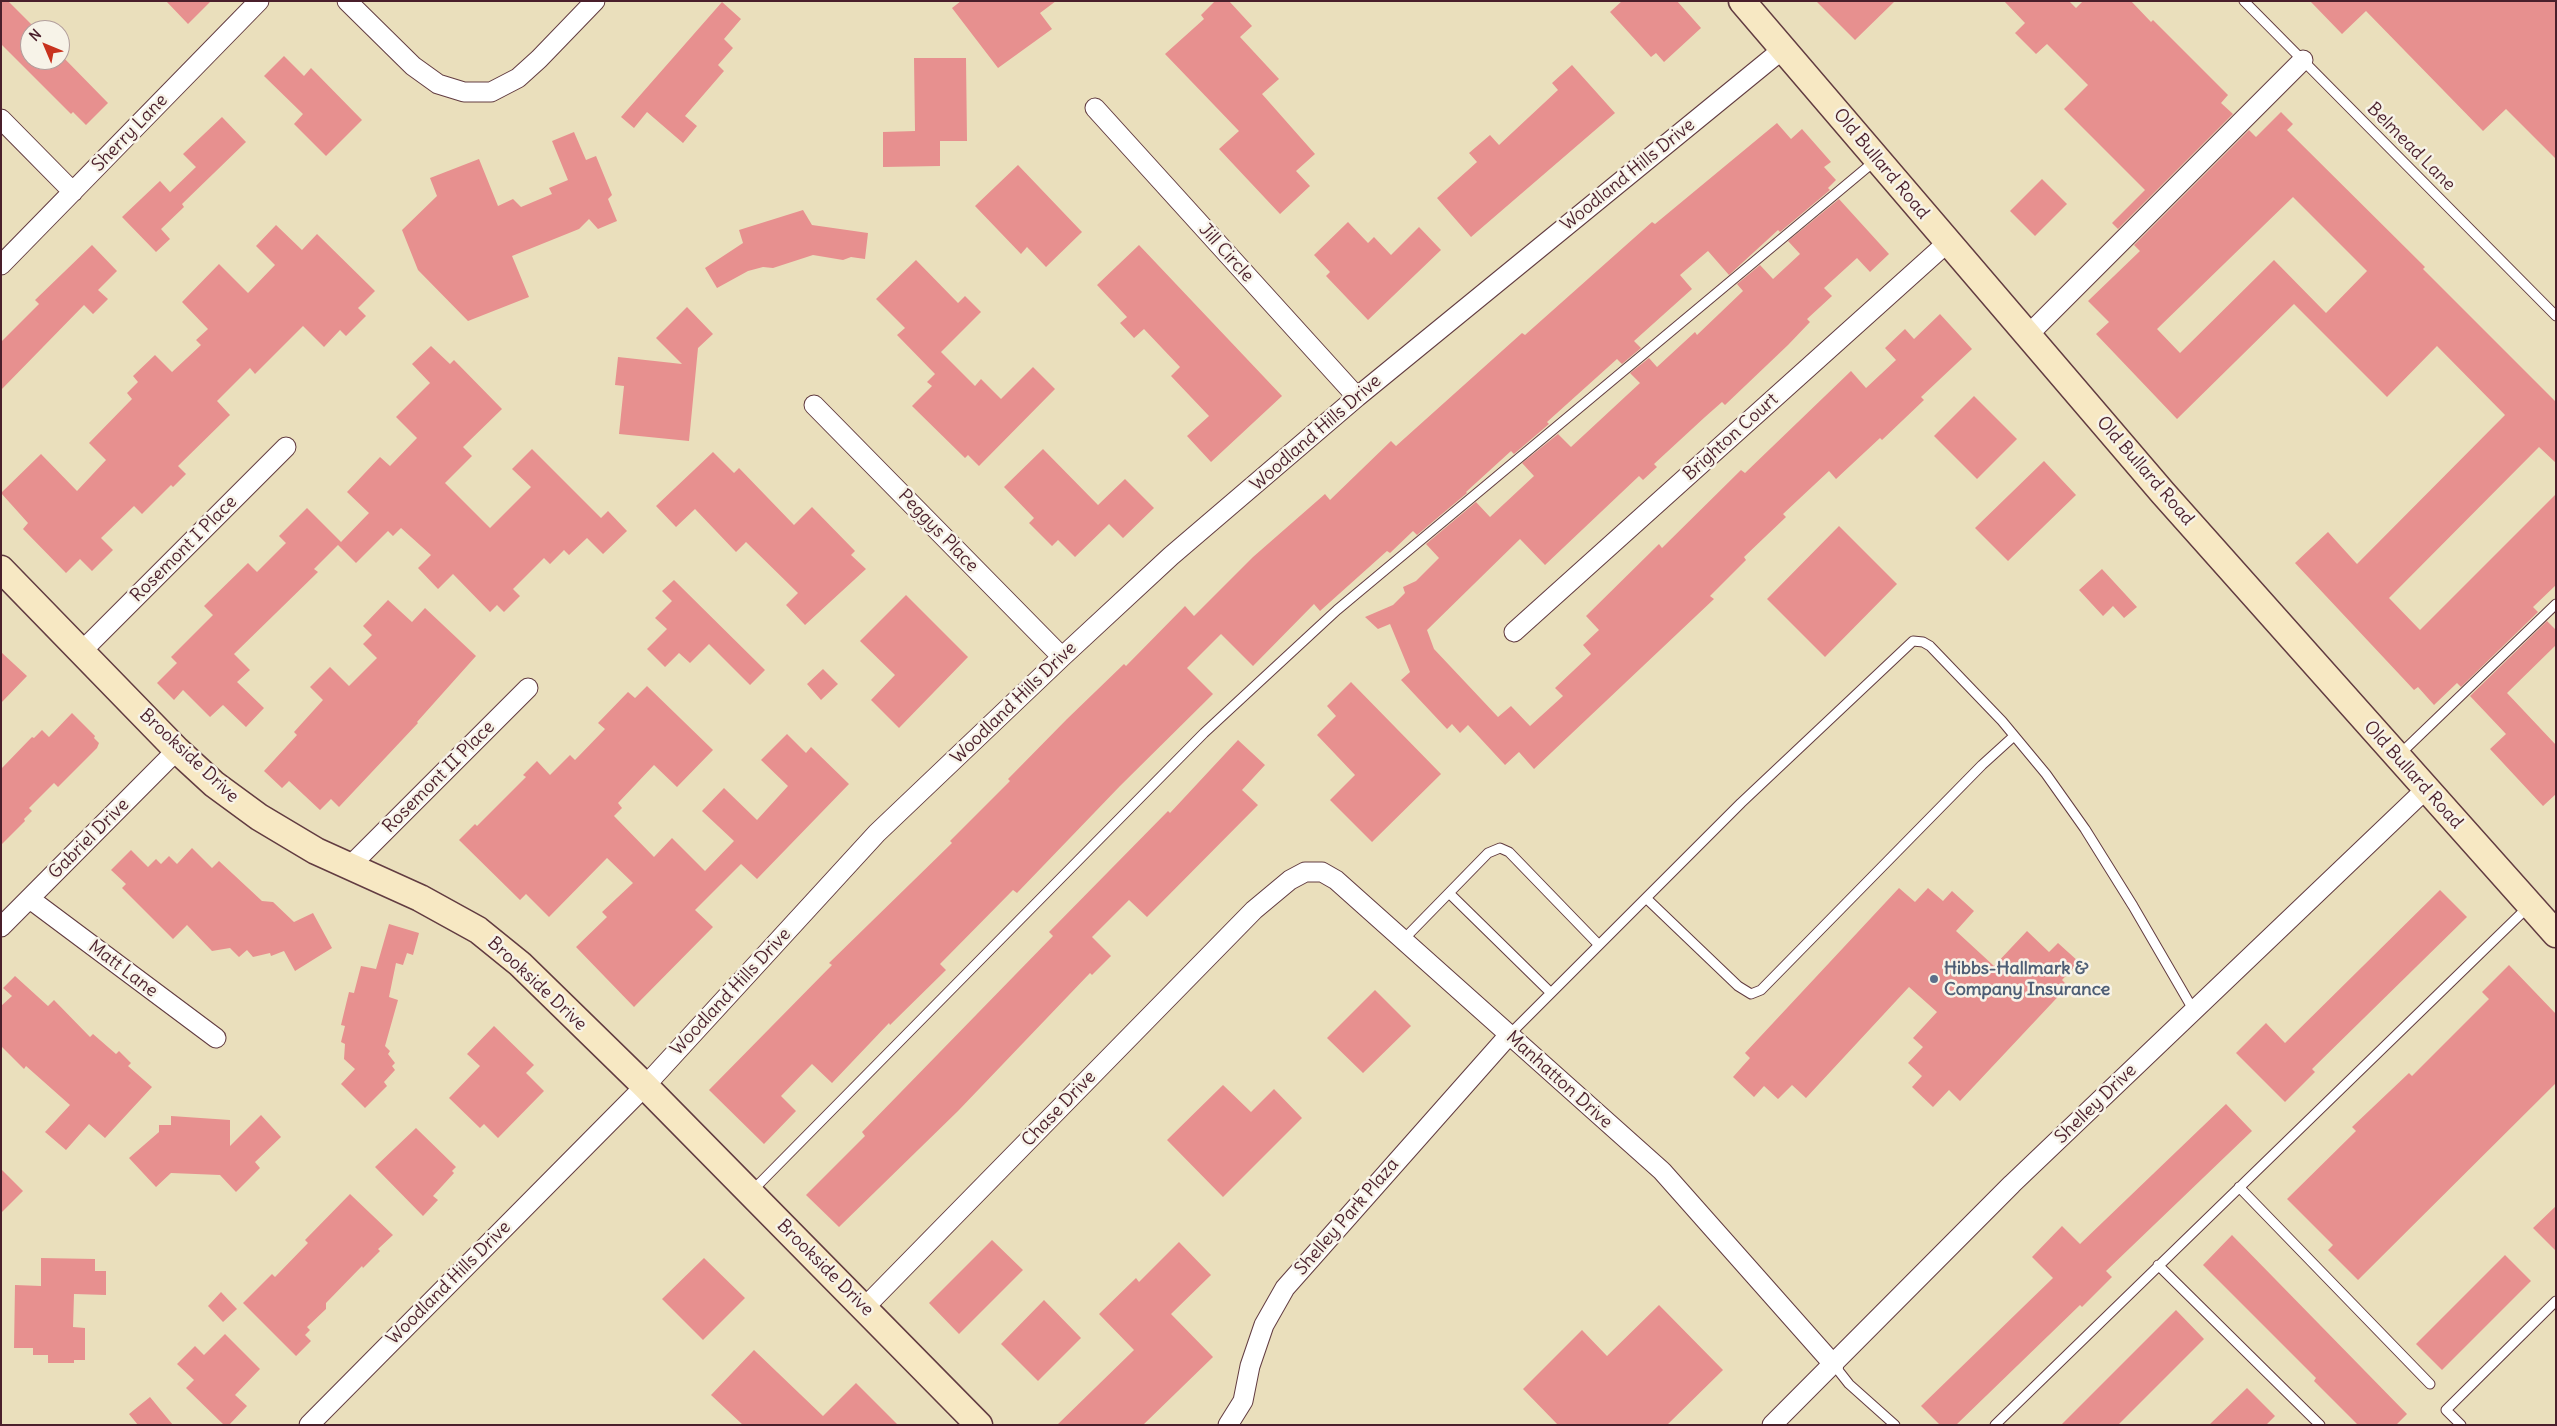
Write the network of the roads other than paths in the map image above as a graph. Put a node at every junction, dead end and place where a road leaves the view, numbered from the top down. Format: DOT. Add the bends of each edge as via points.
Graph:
graph roads {
  1 [pos="260,1"];
  2 [pos="347,1"];
  3 [pos="595,1"];
  4 [pos="1742,1"];
  5 [pos="2244,1"];
  6 [pos="1783,49"];
  7 [pos="2303,60"];
  8 [pos="1095,108"];
  9 [pos="1,119"];
  10 [pos="1877,159"];
  11 [pos="73,192"];
  12 [pos="1948,242"];
  13 [pos="1,265"];
  14 [pos="2556,316"];
  15 [pos="2028,335"];
  16 [pos="1357,397"];
  17 [pos="814,405"];
  18 [pos="286,447"];
  19 [pos="1,569"];
  20 [pos="2556,604"];
  21 [pos="1514,632"];
  22 [pos="82,652"];
  23 [pos="1062,657"];
  24 [pos="528,688"];
  25 [pos="2014,736"];
  26 [pos="177,750"];
  27 [pos="2397,756"];
  28 [pos="2426,789"];
  29 [pos="350,866"];
  30 [pos="1449,893"];
  31 [pos="1646,898"];
  32 [pos="30,899"];
  33 [pos="2530,905"];
  34 [pos="1254,910"];
  35 [pos="1,927"];
  36 [pos="2556,934"];
  37 [pos="1403,940"];
  38 [pos="1599,945"];
  39 [pos="1550,993"];
  40 [pos="2194,1011"];
  41 [pos="1509,1034"];
  42 [pos="216,1038"];
  43 [pos="644,1086"];
  44 [pos="2239,1187"];
  45 [pos="750,1192"];
  46 [pos="2158,1265"];
  47 [pos="2556,1301"];
  48 [pos="864,1308"];
  49 [pos="1834,1365"];
  50 [pos="2430,1384"];
  51 [pos="309,1425"];
  52 [pos="979,1425"];
  53 [pos="1228,1425"];
  54 [pos="1772,1425"];
  55 [pos="1895,1425"];
  56 [pos="1995,1425"];
  57 [pos="2320,1425"];
  58 [pos="2461,1425"];
  1 -- 11 [label="street, Sherry Lane"];
  2 -- 3 [label="street" via="413,66 438,84 464,92 491,92 518,78 532,66"];
  4 -- 6 [label="street, Old Bullard Road"];
  5 -- 7 [label="lane, Belmead Lane"];
  6 -- 10 [label="street, Old Bullard Road"];
  6 -- 16 [label="street, Woodland Hills Drive"];
  7 -- 14 [label="lane, Belmead Lane"];
  7 -- 15 [label="street"];
  8 -- 16 [label="street, Jill Circle"];
  9 -- 11 [label="street"];
  10 -- 12 [label="street, Old Bullard Road"];
  10 -- 45 [label="lane" via="1337,610 1204,733"];
  11 -- 13 [label="street, Sherry Lane"];
  12 -- 15 [label="street, Old Bullard Road"];
  12 -- 21 [label="street, Brighton Court"];
  15 -- 27 [label="street, Old Bullard Road" via="2163,493"];
  16 -- 23 [label="street, Woodland Hills Drive" via="1171,556"];
  17 -- 23 [label="street, Peggys Place"];
  18 -- 22 [label="street, Rosemont I Place"];
  19 -- 22 [label="street, Brookside Drive"];
  20 -- 27 [label="lane"];
  22 -- 26 [label="street, Brookside Drive"];
  23 -- 43 [label="street, Woodland Hills Drive" via="877,833"];
  24 -- 29 [label="street, Rosemont II Place"];
  25 -- 31 [label="lane" via="1930,646 1913,641 1741,803"];
  25 -- 31 [label="lane" via="1982,764 1761,990 1751,994 1738,986"];
  25 -- 40 [label="lane" via="2046,774 2085,830"];
  26 -- 29 [label="street, Brookside Drive" via="214,784 259,818 316,851"];
  26 -- 32 [label="street, Gabriel Drive"];
  27 -- 28 [label="street, Old Bullard Road"];
  28 -- 33 [label="street, Old Bullard Road"];
  28 -- 40 [label="street, Shelley Drive"];
  29 -- 43 [label="street, Brookside Drive" via="420,898 478,930 520,964"];
  30 -- 37 [label="lane"];
  30 -- 38 [label="lane" via="1488,853 1500,848 1509,852"];
  30 -- 39 [label="lane"];
  31 -- 38 [label="lane"];
  32 -- 35 [label="street, Gabriel Drive"];
  32 -- 42 [label="street, Matt Lane"];
  33 -- 36 [label="street, Old Bullard Road"];
  33 -- 44 [label="lane"];
  34 -- 37 [label="street, Manhatton Drive" via="1290,880 1305,872 1322,872 1336,880"];
  34 -- 48 [label="street, Chase Drive"];
  37 -- 41 [label="street, Manhatton Drive"];
  38 -- 39 [label="lane"];
  39 -- 41 [label="lane"];
  40 -- 49 [label="street, Shelley Drive" via="2012,1184"];
  41 -- 49 [label="street, Manhatton Drive" via="1662,1171"];
  41 -- 53 [label="street, Shelley Park Plaza" via="1285,1288 1264,1325 1250,1366 1243,1401"];
  43 -- 45 [label="street, Brookside Drive"];
  43 -- 51 [label="street, Woodland Hills Drive"];
  44 -- 46 [label="lane"];
  44 -- 50 [label="lane"];
  45 -- 48 [label="street, Brookside Drive"];
  46 -- 56 [label="lane"];
  46 -- 57 [label="lane"];
  47 -- 58 [label="lane" via="2446,1410"];
  48 -- 52 [label="street, Brookside Drive"];
  49 -- 54 [label="street, Shelley Drive"];
  49 -- 55 [label="lane" via="1849,1384"];
}
